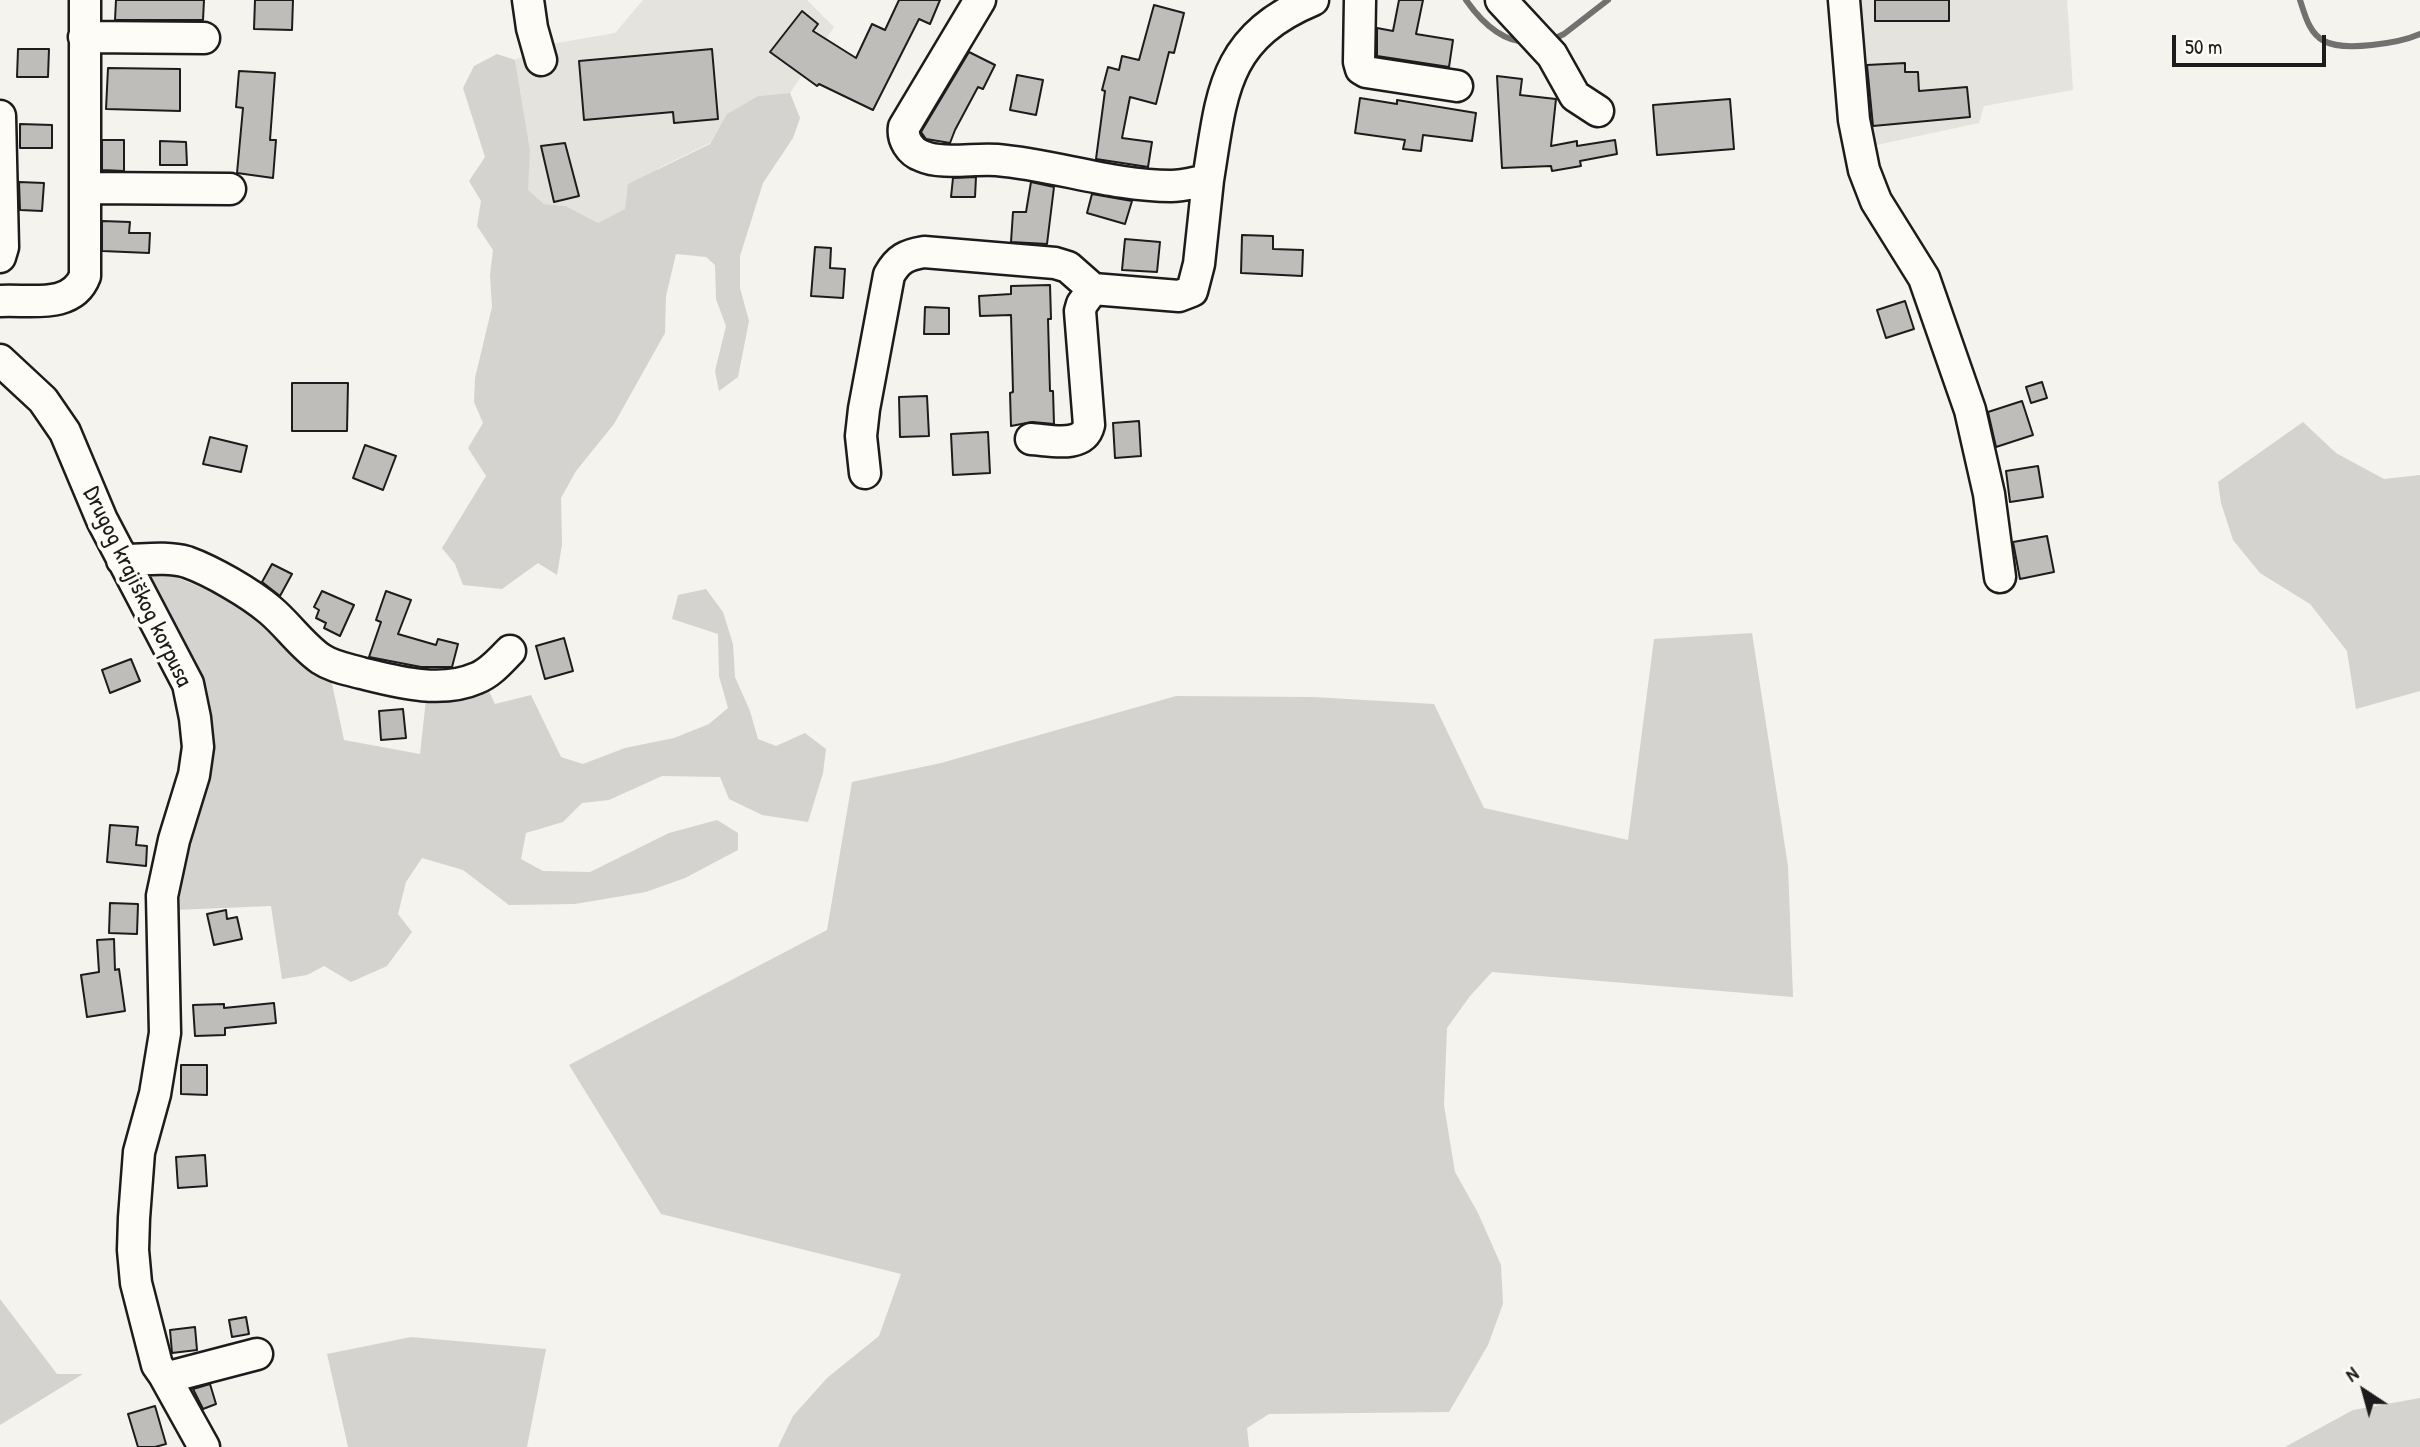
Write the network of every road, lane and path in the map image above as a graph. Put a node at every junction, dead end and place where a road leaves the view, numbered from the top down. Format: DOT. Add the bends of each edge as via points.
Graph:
graph roads {
  1 [pos="85,0"];
  2 [pos="528,0"];
  3 [pos="980,0"];
  4 [pos="1313,0"];
  5 [pos="1360,0"];
  6 [pos="1501,0"];
  7 [pos="1843,0"];
  8 [pos="84,37"];
  9 [pos="204,38"];
  10 [pos="541,60"];
  11 [pos="1457,86"];
  12 [pos="1598,111"];
  13 [pos="0,116"];
  14 [pos="1209,180"];
  15 [pos="86,188"];
  16 [pos="230,189"];
  17 [pos="0,257"];
  18 [pos="1093,289"];
  19 [pos="0,301"];
  20 [pos="0,360"];
  21 [pos="1031,439"];
  22 [pos="865,473"];
  23 [pos="122,560"];
  24 [pos="2000,577"];
  25 [pos="510,651"];
  26 [pos="257,1354"];
  27 [pos="164,1375"];
  28 [pos="204,1447"];
  1 -- 8 [label="street"];
  2 -- 10 [label="street"];
  3 -- 14 [label="street" via="904,127 906,141 915,152 929,158 996,160 1161,186"];
  4 -- 14 [label="street" via="1277,17 1240,54 1222,96"];
  5 -- 11 [label="street" via="1361,69"];
  6 -- 12 [label="street" via="1544,45 1575,96"];
  7 -- 24 [label="street" via="1854,120 1864,170 1875,201 1924,278 1970,410 1989,494"];
  8 -- 9 [label="street"];
  8 -- 15 [label="street"];
  13 -- 17 [label="street"];
  14 -- 18 [label="street" via="1192,291 1180,296"];
  15 -- 16 [label="street"];
  15 -- 19 [label="street" via="82,284 66,297 53,300"];
  18 -- 21 [label="street" via="1080,311 1087,433 1079,440"];
  18 -- 22 [label="street" via="1068,267 1055,263 924,252 897,261 889,275 864,409"];
  20 -- 23 [label="street, Drugog krajiškog korpusa" via="43,400 65,432"];
  23 -- 25 [label="street" via="186,562 270,610 319,658 393,681 460,684 479,678"];
  23 -- 27 [label="street, Drugog krajiškog korpusa" via="188,684 198,747 162,896 165,1033 139,1152 134,1218 136,1283 157,1365"];
  26 -- 27 [label="street"];
  27 -- 28 [label="street, Drugog krajiškog korpusa"];
}
